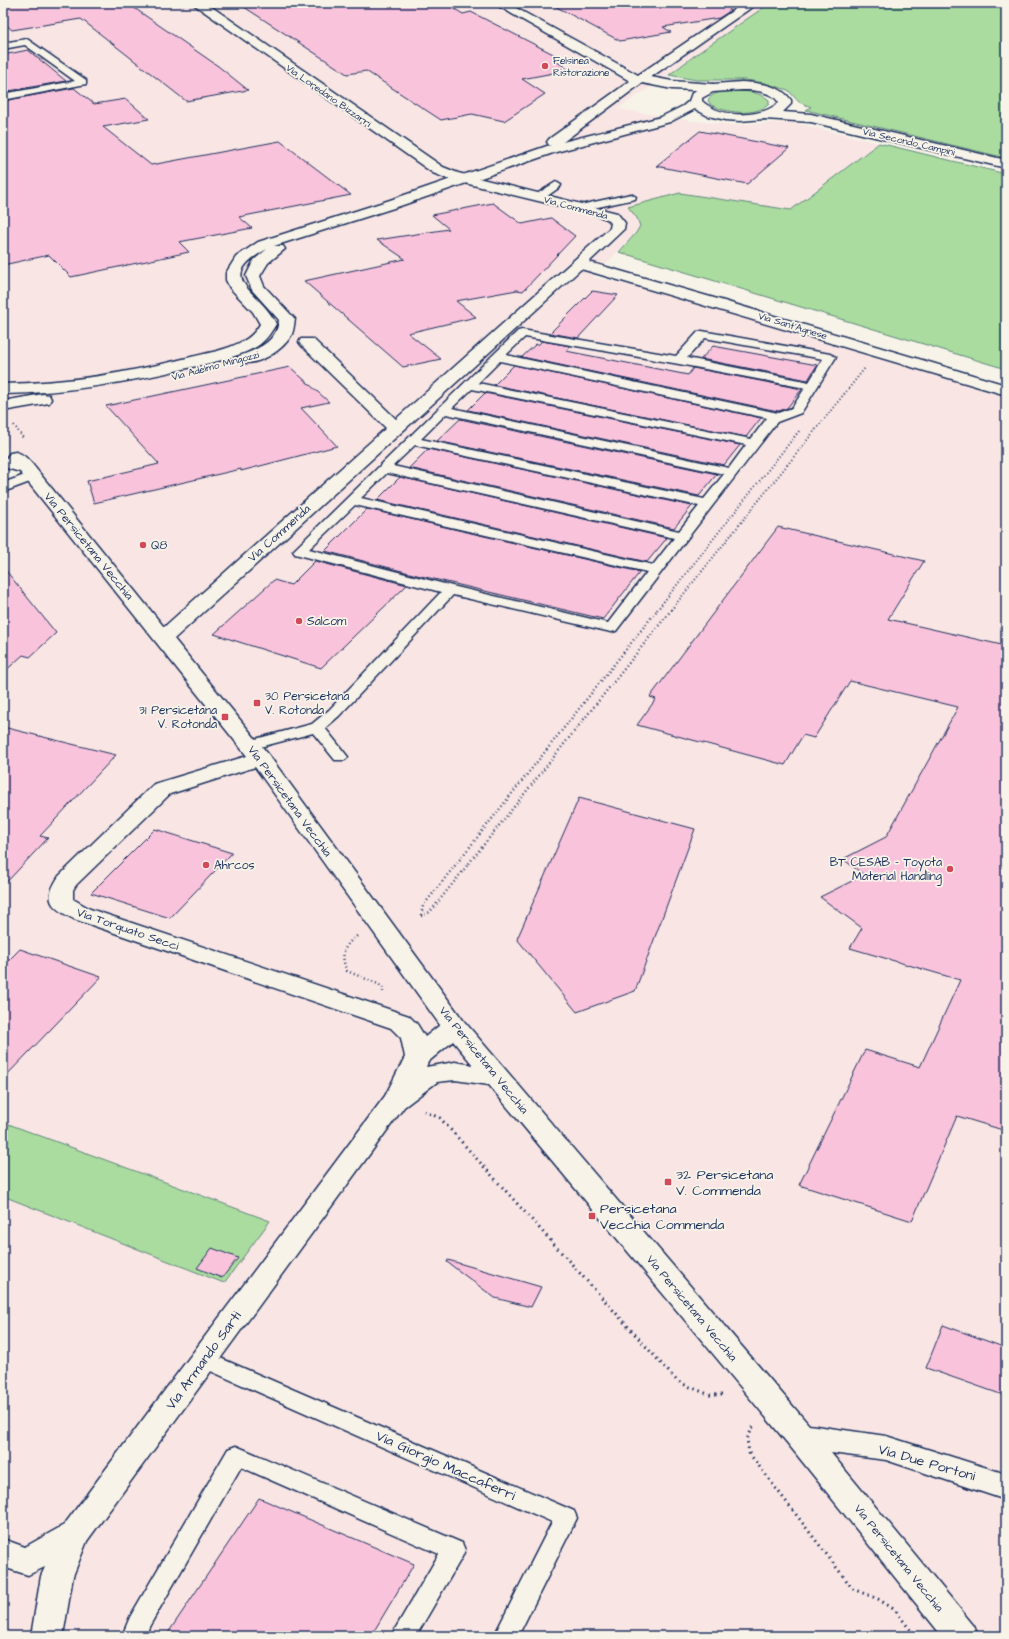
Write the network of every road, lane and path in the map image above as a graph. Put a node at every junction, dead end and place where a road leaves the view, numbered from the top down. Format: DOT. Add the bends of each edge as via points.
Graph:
graph roads {
  1 [pos="198,3"];
  2 [pos="500,3"];
  3 [pos="752,3"];
  4 [pos="3,46"];
  5 [pos="640,79"];
  6 [pos="672,85"];
  7 [pos="713,88"];
  8 [pos="3,97"];
  9 [pos="785,100"];
  10 [pos="694,101"];
  11 [pos="765,115"];
  12 [pos="724,116"];
  13 [pos="666,118"];
  14 [pos="811,118"];
  15 [pos="554,142"];
  16 [pos="1006,164"];
  17 [pos="464,179"];
  18 [pos="556,185"];
  19 [pos="539,197"];
  20 [pos="632,197"];
  21 [pos="394,204"];
  22 [pos="584,207"];
  23 [pos="578,264"];
  24 [pos="307,342"];
  25 [pos="497,357"];
  26 [pos="679,360"];
  27 [pos="867,366"];
  28 [pos="469,385"];
  29 [pos="812,386"];
  30 [pos="3,389"];
  31 [pos="1006,390"];
  32 [pos="3,406"];
  33 [pos="443,410"];
  34 [pos="780,417"];
  35 [pos="396,428"];
  36 [pos="802,428"];
  37 [pos="412,441"];
  38 [pos="754,443"];
  39 [pos="16,462"];
  40 [pos="384,468"];
  41 [pos="731,472"];
  42 [pos="3,488"];
  43 [pos="352,500"];
  44 [pos="707,504"];
  45 [pos="682,536"];
  46 [pos="656,570"];
  47 [pos="450,590"];
  48 [pos="163,638"];
  49 [pos="317,727"];
  50 [pos="255,752"];
  51 [pos="340,757"];
  52 [pos="364,934"];
  53 [pos="384,995"];
  54 [pos="454,1026"];
  55 [pos="418,1057"];
  56 [pos="497,1077"];
  57 [pos="407,1105"];
  58 [pos="204,1358"];
  59 [pos="732,1396"];
  60 [pos="752,1420"];
  61 [pos="800,1436"];
  62 [pos="1006,1487"];
  63 [pos="75,1534"];
  64 [pos="3,1554"];
  65 [pos="48,1636"];
  66 [pos="134,1636"];
  67 [pos="403,1636"];
  68 [pos="506,1636"];
  69 [pos="915,1636"];
  70 [pos="962,1636"];
  1 -- 17 [label="street, Via Loredano Bizzarri" via="438,170"];
  2 -- 5 [label="street" via="627,75"];
  3 -- 5 [label="street"];
  4 -- 8 [label="lane" via="28,42 83,82"];
  5 -- 6 [label="street"];
  5 -- 15 [label="street"];
  6 -- 7 [label="street"];
  6 -- 10 [label="street" via="684,91"];
  7 -- 9 [label="street, Via Secondo Campini" via="762,88"];
  7 -- 10 [label="street" via="699,94"];
  9 -- 11 [label="street" via="781,109"];
  9 -- 14 [label="street, Via Secondo Campini" via="794,110"];
  10 -- 12 [label="street" via="704,110"];
  10 -- 13 [label="street" via="686,110"];
  11 -- 12 [label="street"];
  11 -- 14 [label="street, Via Secondo Campini"];
  12 -- 13 [label="street" via="694,115"];
  13 -- 17 [label="street" via="529,156"];
  14 -- 16 [label="street, Via Secondo Campini"];
  17 -- 19 [label="street, Via Commenda"];
  17 -- 21 [label="street, Via Adelmo Mingozzi"];
  18 -- 19 [label="lane"];
  19 -- 22 [label="street, Via Commenda"];
  20 -- 22 [label="lane"];
  21 -- 30 [label="street, Via Adelmo Mingozzi" via="270,242 243,258 235,268 233,282 255,304 268,324 261,336 246,346 116,380 66,387"];
  21 -- 32 [label="street, Via Adelmo Mingozzi" via="276,250 258,265 252,276 257,287 287,319 284,336 263,352 206,369 100,392"];
  22 -- 23 [label="street, Via Commenda" via="612,216 618,223 617,229"];
  23 -- 31 [label="street, Via Sant'Agnese"];
  23 -- 35 [label="street, Via Commenda"];
  24 -- 35 [label="street"];
  25 -- 26 [label="lane" via="522,333"];
  25 -- 28 [label="lane"];
  25 -- 34 [label="lane"];
  26 -- 29 [label="lane"];
  26 -- 29 [label="lane" via="702,334 830,357"];
  27 -- 36 [label="path" via="430,912 421,916 423,906"];
  28 -- 33 [label="lane"];
  28 -- 38 [label="lane"];
  29 -- 34 [label="lane" via="797,410"];
  33 -- 37 [label="lane"];
  33 -- 41 [label="lane"];
  34 -- 38 [label="lane" via="773,419"];
  35 -- 48 [label="street, Via Commenda"];
  37 -- 40 [label="lane"];
  37 -- 44 [label="lane"];
  38 -- 41 [label="lane"];
  39 -- 42 [label="lane"];
  39 -- 48 [label="street, Via Persicetana Vecchia"];
  40 -- 43 [label="lane"];
  40 -- 45 [label="lane"];
  41 -- 44 [label="lane"];
  43 -- 46 [label="lane"];
  43 -- 47 [label="lane" via="300,551"];
  44 -- 45 [label="lane"];
  45 -- 46 [label="lane"];
  46 -- 47 [label="lane" via="612,628"];
  47 -- 49 [label="lane" via="334,713"];
  48 -- 50 [label="street, Via Persicetana Vecchia"];
  49 -- 50 [label="lane"];
  49 -- 51 [label="lane"];
  50 -- 54 [label="street, Via Persicetana Vecchia"];
  50 -- 55 [label="street, Via Torquato Secci" via="162,789 67,881 62,890 61,901 82,914 400,1022 410,1031"];
  52 -- 53 [label="path" via="349,942 342,950 341,960 347,971 383,988"];
  54 -- 55 [label="street, Via Armando Sarti"];
  54 -- 56 [label="street, Via Persicetana Vecchia"];
  55 -- 57 [label="street, Via Armando Sarti"];
  56 -- 57 [label="street, Via Armando Sarti" via="455,1071 430,1074"];
  56 -- 61 [label="street, Via Persicetana Vecchia"];
  57 -- 58 [label="street, Via Armando Sarti"];
  57 -- 59 [label="path" via="440,1118 678,1382 710,1395"];
  58 -- 63 [label="street, Via Armando Sarti"];
  58 -- 68 [label="lane, Via Giorgio Maccaferri" via="566,1518"];
  60 -- 69 [label="path" via="753,1427 747,1439 749,1453 853,1589 878,1599 895,1610"];
  61 -- 62 [label="street, Via Due Portoni" via="886,1448"];
  61 -- 70 [label="street, Via Persicetana Vecchia"];
  63 -- 64 [label="street" via="28,1561"];
  63 -- 65 [label="street, Via Armando Sarti" via="57,1576"];
  66 -- 67 [label="lane" via="138,1624 236,1455 454,1550"];
}
